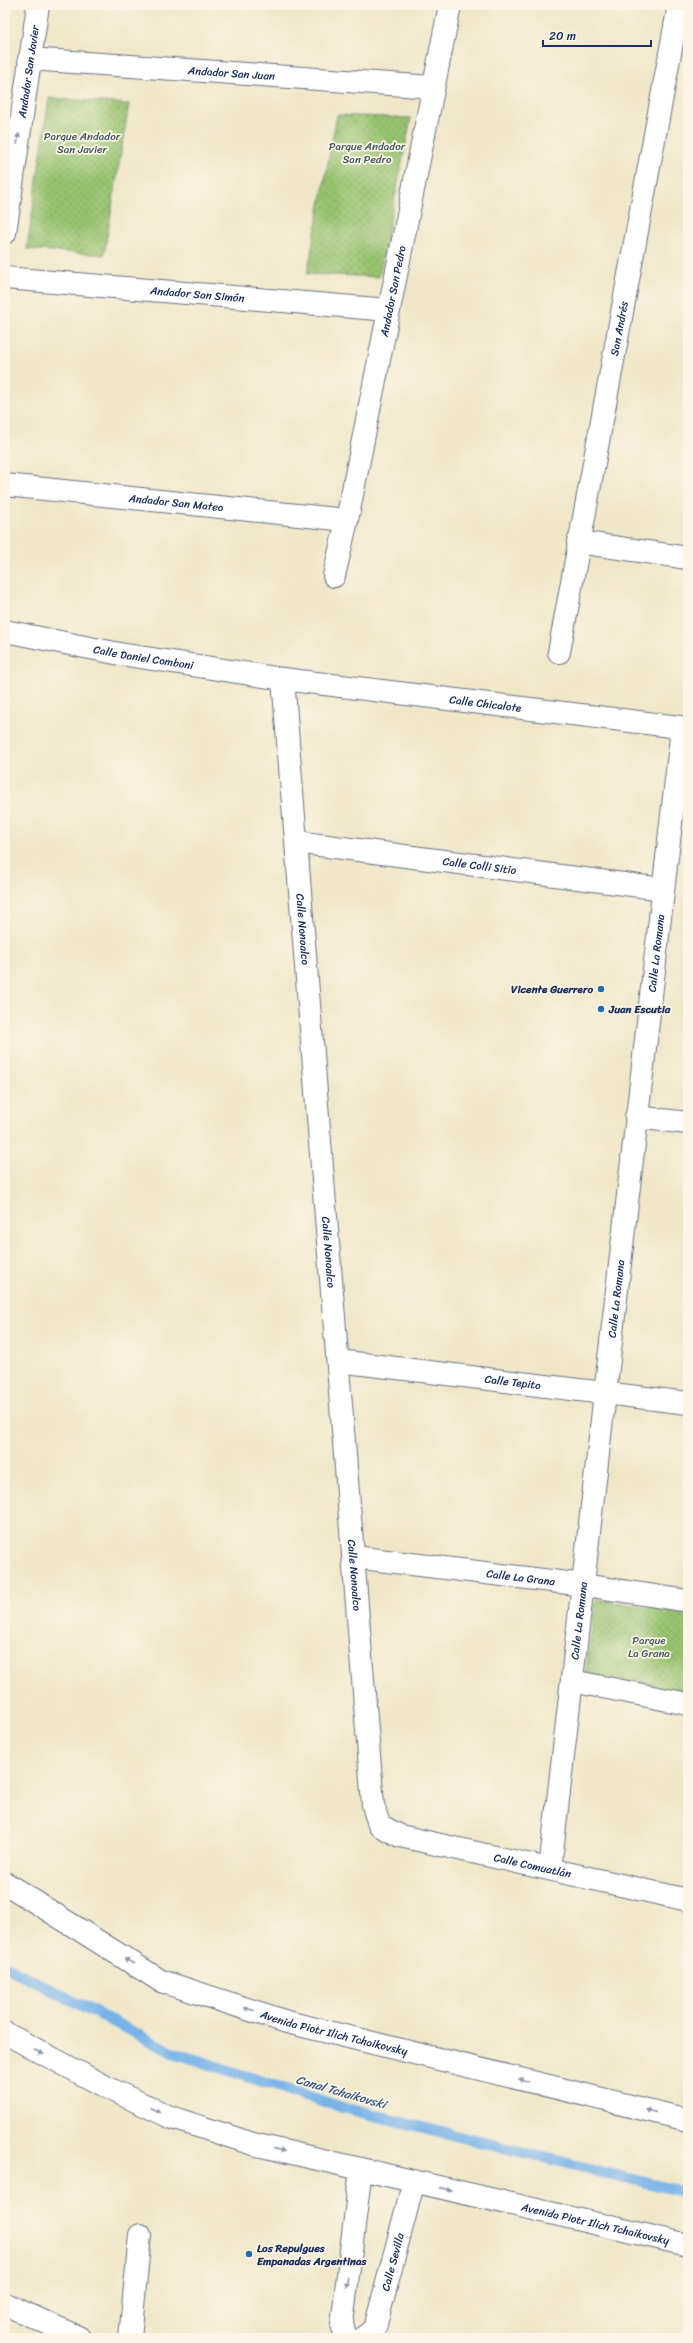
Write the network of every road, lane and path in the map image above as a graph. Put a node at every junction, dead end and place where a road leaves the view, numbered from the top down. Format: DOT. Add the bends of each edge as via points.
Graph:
graph roads {
  1 [pos="38,5"];
  2 [pos="450,5"];
  3 [pos="679,5"];
  4 [pos="30,59"];
  5 [pos="433,87"];
  6 [pos="5,233"];
  7 [pos="5,278"];
  8 [pos="389,310"];
  9 [pos="5,485"];
  10 [pos="347,520"];
  11 [pos="578,542"];
  12 [pos="688,558"];
  13 [pos="334,576"];
  14 [pos="5,631"];
  15 [pos="559,652"];
  16 [pos="284,679"];
  17 [pos="685,728"];
  18 [pos="296,842"];
  19 [pos="663,889"];
  20 [pos="636,1117"];
  21 [pos="688,1123"];
  22 [pos="338,1361"];
  23 [pos="605,1391"];
  24 [pos="688,1403"];
  25 [pos="354,1557"];
  26 [pos="584,1585"];
  27 [pos="688,1601"];
  28 [pos="572,1681"];
  29 [pos="688,1704"];
  30 [pos="379,1825"];
  31 [pos="550,1869"];
  32 [pos="5,1884"];
  33 [pos="688,1900"];
  34 [pos="5,2033"];
  35 [pos="688,2120"];
  36 [pos="361,2169"];
  37 [pos="414,2182"];
  38 [pos="140,2235"];
  39 [pos="688,2245"];
  40 [pos="5,2304"];
  41 [pos="80,2338"];
  42 [pos="130,2338"];
  43 [pos="346,2338"];
  44 [pos="363,2338"];
  1 -- 4 [label="street, Andador San Javier"];
  2 -- 5 [label="street, Andador San Pedro"];
  3 -- 11 [label="street, San Andrés"];
  4 -- 5 [label="street, Andador San Juan"];
  6 -- 4 [label="street, Andador San Javier, one-way"];
  5 -- 8 [label="street, Andador San Pedro"];
  7 -- 8 [label="street, Andador San Simón"];
  8 -- 10 [label="street, Andador San Pedro"];
  9 -- 10 [label="street, Andador San Mateo"];
  10 -- 13 [label="street, Andador San Pedro"];
  11 -- 12 [label="street"];
  11 -- 15 [label="street, San Andrés"];
  14 -- 16 [label="street, Calle Daniel Comboni" via="120,654"];
  16 -- 17 [label="street, Calle Chicalote"];
  16 -- 18 [label="street, Calle Nonoalco"];
  17 -- 19 [label="street, Calle La Romana"];
  18 -- 19 [label="street, Calle Colli Sitio"];
  18 -- 22 [label="street, Calle Nonoalco"];
  19 -- 20 [label="street, Calle La Romana"];
  20 -- 21 [label="street"];
  20 -- 23 [label="street, Calle La Romana"];
  22 -- 23 [label="street, Calle Tepito"];
  22 -- 25 [label="street, Calle Nonoalco"];
  23 -- 24 [label="street, Calle Tepito"];
  23 -- 26 [label="street, Calle La Romana"];
  25 -- 26 [label="street, Calle La Grana"];
  25 -- 30 [label="street, Calle Nonoalco" via="373,1805"];
  26 -- 27 [label="street, Calle La Grana"];
  26 -- 28 [label="street, Calle La Romana"];
  28 -- 29 [label="street"];
  28 -- 31 [label="street, Calle La Romana"];
  30 -- 31 [label="street, Calle Comuatlán" via="400,1836"];
  31 -- 33 [label="street, Calle Comuatlán"];
  35 -- 32 [label="street, Avenida Piotr Ilich Tchaikovsky, one-way" via="287,2022 161,1981"];
  34 -- 36 [label="street, Avenida Piotr Ilich Tchaikovsky, one-way" via="108,2088 170,2117 253,2144"];
  36 -- 37 [label="street, Avenida Piotr Ilich Tchaikovsky"];
  36 -- 43 [label="street, one-way" via="342,2324"];
  37 -- 39 [label="street, Avenida Piotr Ilich Tchaikovsky, one-way"];
  37 -- 44 [label="street, Calle Sevilla" via="375,2328"];
  38 -- 42 [label="street"];
  40 -- 41 [label="street"];
}
